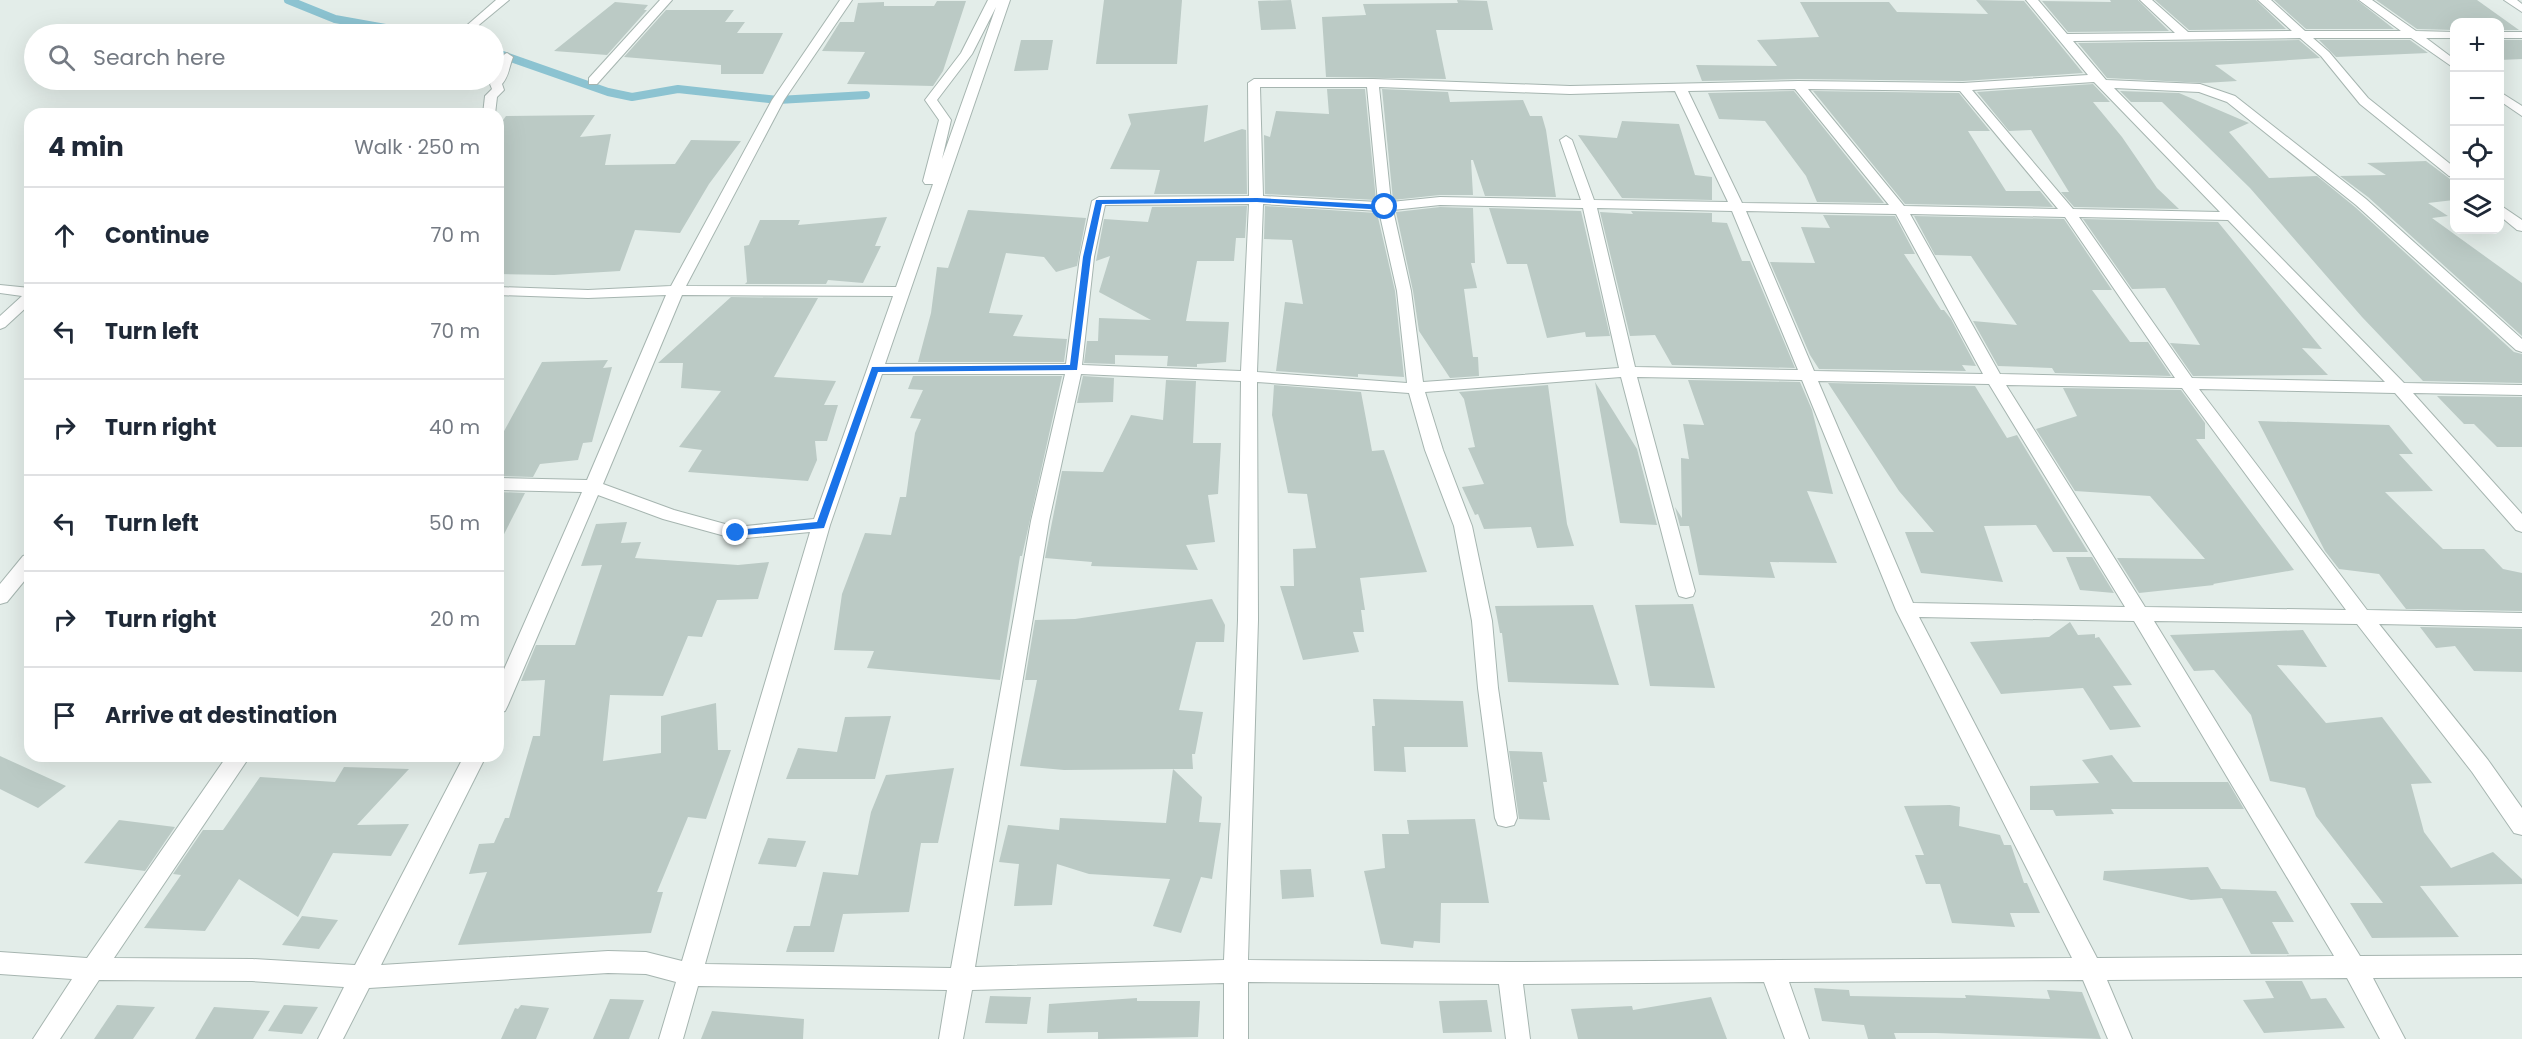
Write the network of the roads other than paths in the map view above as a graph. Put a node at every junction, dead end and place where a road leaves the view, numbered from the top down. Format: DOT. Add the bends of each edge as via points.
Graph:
graph roads {
  1 [pos="503,0"];
  2 [pos="666,0"];
  3 [pos="846,0"];
  4 [pos="994,0"];
  5 [pos="1004,0"];
  6 [pos="2032,0"];
  7 [pos="2146,0"];
  8 [pos="2264,0"];
  9 [pos="2365,0"];
  10 [pos="2510,0"];
  11 [pos="2522,9"];
  12 [pos="474,24"];
  13 [pos="2304,34"];
  14 [pos="2450,35"];
  15 [pos="2504,35"];
  16 [pos="2522,35"];
  17 [pos="2185,36"];
  18 [pos="2415,36"];
  19 [pos="2064,38"];
  20 [pos="507,57"];
  21 [pos="2450,61"];
  22 [pos="504,63"];
  23 [pos="593,81"];
  24 [pos="2100,81"];
  25 [pos="1373,83"];
  26 [pos="1798,85"];
  27 [pos="1963,87"];
  28 [pos="1680,88"];
  29 [pos="498,90"];
  30 [pos="2504,99"];
  31 [pos="490,108"];
  32 [pos="2522,112"];
  33 [pos="1566,140"];
  34 [pos="2450,170"];
  35 [pos="1257,200"];
  36 [pos="1589,204"];
  37 [pos="1737,206"];
  38 [pos="1385,207"];
  39 [pos="1901,211"];
  40 [pos="2069,213"];
  41 [pos="2504,213"];
  42 [pos="2231,216"];
  43 [pos="2522,227"];
  44 [pos="0,289"];
  45 [pos="676,290"];
  46 [pos="504,291"];
  47 [pos="902,292"];
  48 [pos="24,293"];
  49 [pos="24,300"];
  50 [pos="0,324"];
  51 [pos="2522,347"];
  52 [pos="1074,368"];
  53 [pos="875,369"];
  54 [pos="1628,372"];
  55 [pos="1807,374"];
  56 [pos="1249,376"];
  57 [pos="1994,379"];
  58 [pos="2186,382"];
  59 [pos="1416,388"];
  60 [pos="2401,389"];
  61 [pos="2522,390"];
  62 [pos="504,484"];
  63 [pos="592,486"];
  64 [pos="821,525"];
  65 [pos="2522,526"];
  66 [pos="24,568"];
  67 [pos="1686,591"];
  68 [pos="0,597"];
  69 [pos="1906,609"];
  70 [pos="2141,616"];
  71 [pos="2361,616"];
  72 [pos="2522,620"];
  73 [pos="504,691"];
  74 [pos="235,762"];
  75 [pos="472,762"];
  76 [pos="1506,818"];
  77 [pos="2522,826"];
  78 [pos="0,963"];
  79 [pos="2522,966"];
  80 [pos="2090,968"];
  81 [pos="2354,968"];
  82 [pos="91,969"];
  83 [pos="1772,970"];
  84 [pos="1236,971"];
  85 [pos="1510,973"];
  86 [pos="691,975"];
  87 [pos="362,977"];
  88 [pos="961,979"];
  89 [pos="45,1039"];
  90 [pos="330,1039"];
  91 [pos="671,1039"];
  92 [pos="951,1039"];
  93 [pos="1236,1039"];
  94 [pos="1518,1039"];
  95 [pos="1797,1039"];
  96 [pos="2120,1039"];
  97 [pos="2393,1039"];
  1 -- 12 [label="street"];
  2 -- 23 [label="street"];
  3 -- 45 [label="street" via="778,100"];
  4 -- 47 [label="street" via="966,54 931,100 945,120"];
  5 -- 47 [label="street"];
  6 -- 19 [label="street"];
  7 -- 17 [label="street"];
  8 -- 13 [label="street"];
  9 -- 18 [label="street"];
  10 -- 11 [label="street"];
  13 -- 17 [label="street"];
  13 -- 18 [label="street"];
  13 -- 34 [label="street" via="2364,101"];
  14 -- 18 [label="street"];
  15 -- 16 [label="street"];
  17 -- 19 [label="street"];
  18 -- 21 [label="street"];
  19 -- 24 [label="street"];
  20 -- 22 [label="street"];
  24 -- 27 [label="street"];
  24 -- 42 [label="street"];
  24 -- 51 [label="street" via="2200,88 2231,99 2361,202"];
  25 -- 28 [label="street" via="1570,90"];
  25 -- 35 [label="street" via="1254,83"];
  25 -- 38 [label="street"];
  26 -- 27 [label="street"];
  26 -- 28 [label="street"];
  26 -- 39 [label="street"];
  27 -- 40 [label="street"];
  28 -- 37 [label="street"];
  29 -- 31 [label="street" via="491,96"];
  30 -- 32 [label="street"];
  33 -- 36 [label="street"];
  35 -- 38 [label="street"];
  35 -- 52 [label="street" via="1099,201 1087,257"];
  35 -- 56 [label="street"];
  36 -- 37 [label="street"];
  36 -- 38 [label="street" via="1440,201"];
  36 -- 54 [label="street"];
  37 -- 39 [label="street"];
  37 -- 55 [label="street"];
  38 -- 59 [label="street" via="1404,291"];
  39 -- 40 [label="street"];
  39 -- 57 [label="street"];
  40 -- 42 [label="street"];
  40 -- 58 [label="street"];
  41 -- 43 [label="street"];
  42 -- 60 [label="street"];
  44 -- 48 [label="street"];
  45 -- 46 [label="street" via="588,294"];
  45 -- 47 [label="street"];
  45 -- 63 [label="street"];
  47 -- 53 [label="street"];
  49 -- 50 [label="street"];
  52 -- 53 [label="street"];
  52 -- 56 [label="street"];
  52 -- 88 [label="street" via="1040,520"];
  53 -- 64 [label="street"];
  54 -- 55 [label="street"];
  54 -- 59 [label="street"];
  54 -- 67 [label="street"];
  55 -- 57 [label="street"];
  55 -- 69 [label="street"];
  56 -- 59 [label="street"];
  56 -- 84 [label="street" via="1248,620"];
  57 -- 58 [label="street"];
  57 -- 70 [label="street"];
  58 -- 60 [label="street"];
  58 -- 71 [label="street"];
  59 -- 76 [label="street" via="1463,526 1482,621"];
  60 -- 61 [label="street"];
  60 -- 65 [label="street"];
  62 -- 63 [label="street"];
  63 -- 64 [label="street" via="669,515 736,533"];
  63 -- 73 [label="street"];
  64 -- 86 [label="street"];
  66 -- 68 [label="street"];
  69 -- 70 [label="street"];
  69 -- 80 [label="street"];
  70 -- 71 [label="street"];
  70 -- 81 [label="street"];
  71 -- 72 [label="street"];
  71 -- 77 [label="street" via="2480,766"];
  74 -- 82 [label="street"];
  75 -- 87 [label="street"];
  78 -- 82 [label="street"];
  79 -- 81 [label="street"];
  80 -- 81 [label="street"];
  80 -- 83 [label="street"];
  80 -- 96 [label="street"];
  81 -- 97 [label="street"];
  82 -- 87 [label="street" via="252,970"];
  82 -- 89 [label="street"];
  83 -- 85 [label="street"];
  83 -- 95 [label="street"];
  84 -- 85 [label="street"];
  84 -- 88 [label="street"];
  84 -- 93 [label="street"];
  85 -- 94 [label="street"];
  86 -- 87 [label="street" via="646,963 608,962"];
  86 -- 88 [label="street"];
  86 -- 91 [label="street"];
  87 -- 90 [label="street"];
  88 -- 92 [label="street"];
}
